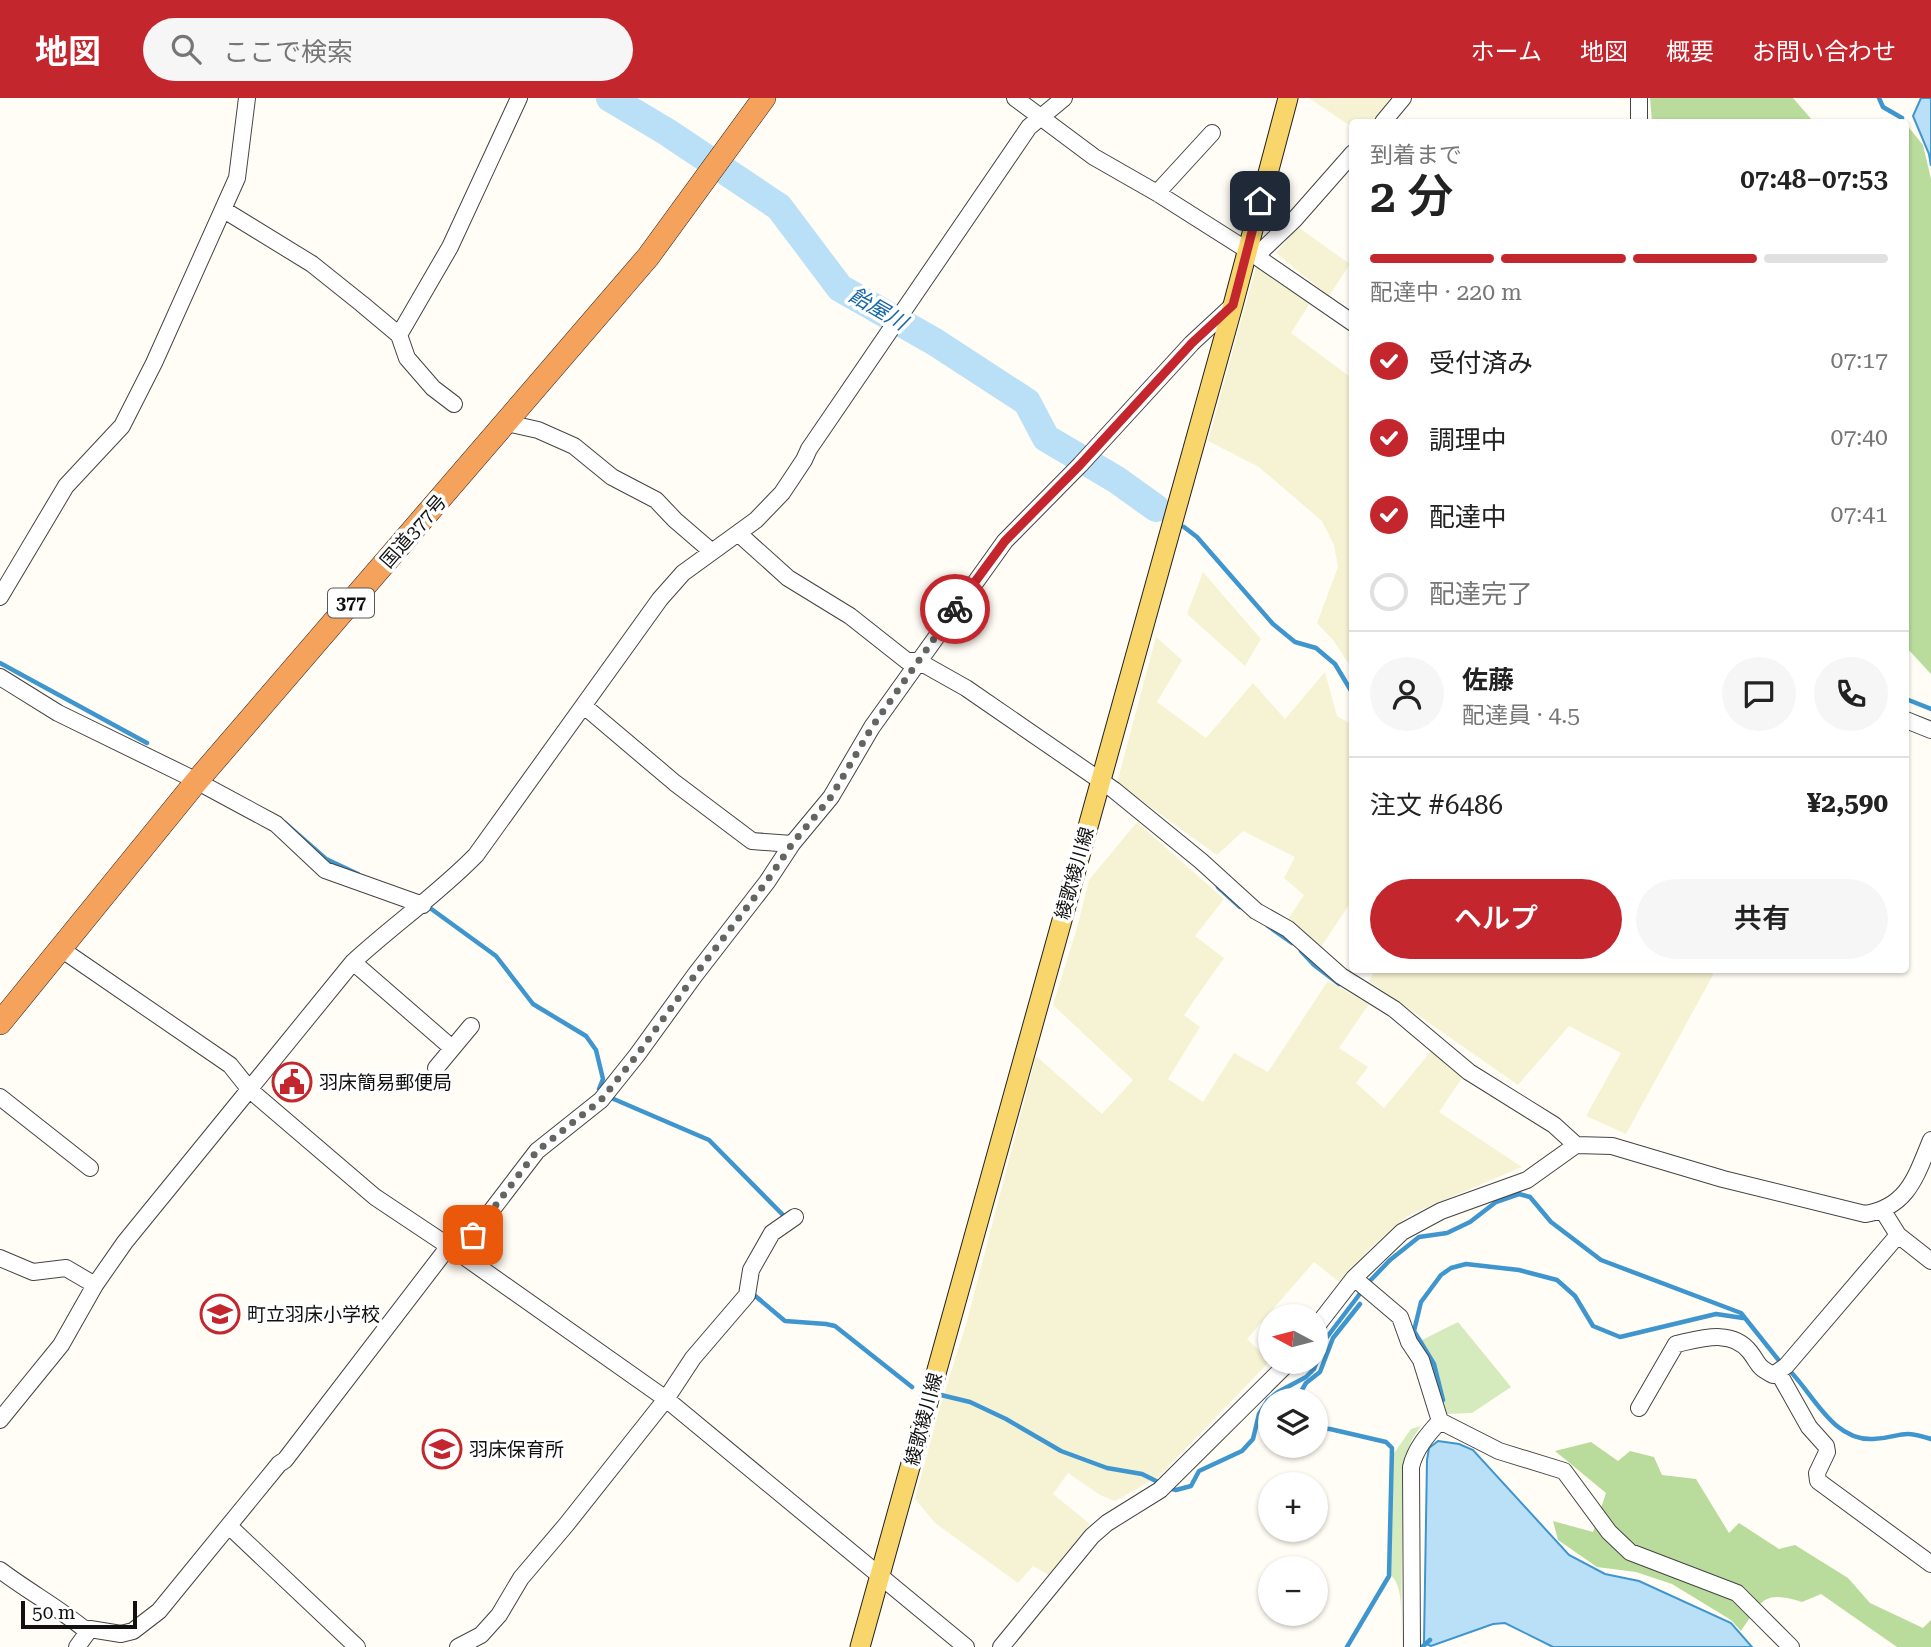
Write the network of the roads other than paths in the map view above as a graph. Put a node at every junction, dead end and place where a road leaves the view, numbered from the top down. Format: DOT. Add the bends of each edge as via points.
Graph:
graph roads {
  1 [pos="247,98"];
  2 [pos="519,98"];
  3 [pos="764,98"];
  4 [pos="1015,98"];
  5 [pos="1064,98"];
  6 [pos="1288,98"];
  7 [pos="1402,98"];
  8 [pos="1639,98"];
  9 [pos="1041,117"];
  10 [pos="1385,119"];
  11 [pos="1639,119"];
  12 [pos="1212,133"];
  13 [pos="1349,158"];
  14 [pos="1157,193"];
  15 [pos="223,210"];
  16 [pos="1251,253"];
  17 [pos="1233,305"];
  18 [pos="1349,320"];
  19 [pos="399,335"];
  20 [pos="454,404"];
  21 [pos="507,422"];
  22 [pos="738,533"];
  23 [pos="712,551"];
  24 [pos="0,597"];
  25 [pos="918,661"];
  26 [pos="0,677"];
  27 [pos="584,706"];
  28 [pos="1909,721"];
  29 [pos="1931,730"];
  30 [pos="1100,781"];
  31 [pos="196,782"];
  32 [pos="792,844"];
  33 [pos="423,905"];
  34 [pos="61,948"];
  35 [pos="353,962"];
  36 [pos="0,1023"];
  37 [pos="471,1026"];
  38 [pos="452,1048"];
  39 [pos="436,1068"];
  40 [pos="250,1090"];
  41 [pos="0,1097"];
  42 [pos="1931,1140"];
  43 [pos="1576,1145"];
  44 [pos="90,1168"];
  45 [pos="1884,1211"];
  46 [pos="790,1221"];
  47 [pos="1898,1235"];
  48 [pos="454,1249"];
  49 [pos="0,1258"];
  50 [pos="1931,1261"];
  51 [pos="1361,1284"];
  52 [pos="95,1285"];
  53 [pos="1328,1316"];
  54 [pos="1782,1369"];
  55 [pos="1277,1374"];
  56 [pos="666,1399"];
  57 [pos="1639,1408"];
  58 [pos="0,1420"];
  59 [pos="1440,1421"];
  60 [pos="229,1526"];
  61 [pos="1931,1564"];
  62 [pos="0,1570"];
  63 [pos="880,1575"];
  64 [pos="88,1632"];
  65 [pos="77,1647"];
  66 [pos="357,1647"];
  67 [pos="458,1647"];
  68 [pos="860,1647"];
  69 [pos="966,1647"];
  70 [pos="1001,1647"];
  71 [pos="1412,1647"];
  72 [pos="1791,1647"];
  1 -- 15 [label="street" via="237,178"];
  2 -- 19 [label="street" via="450,247"];
  3 -- 21 [label="highway, 国道377号 / 377" via="649,257"];
  4 -- 9 [label="street"];
  5 -- 9 [label="street"];
  6 -- 16 [label="main road, 綾歌綾川線"];
  7 -- 10 [label="street"];
  8 -- 11 [label="street"];
  9 -- 14 [label="street" via="1094,157"];
  9 -- 22 [label="street" via="1029,127 897,318 782,493"];
  12 -- 14 [label="street"];
  13 -- 16 [label="street" via="1294,220"];
  14 -- 16 [label="street"];
  15 -- 19 [label="street" via="312,264"];
  15 -- 24 [label="street" via="122,426 66,486"];
  16 -- 17 [label="main road, 綾歌綾川線"];
  16 -- 18 [label="street"];
  17 -- 25 [label="street" via="1005,541"];
  17 -- 30 [label="main road, 綾歌綾川線"];
  19 -- 20 [label="street" via="407,358"];
  21 -- 23 [label="street" via="574,446 612,477 656,500"];
  21 -- 31 [label="highway, 国道377号 / 377"];
  22 -- 23 [label="street"];
  22 -- 25 [label="street" via="788,578 907,661"];
  23 -- 27 [label="street" via="683,573 660,599"];
  25 -- 30 [label="street" via="966,688"];
  25 -- 32 [label="street" via="831,797"];
  26 -- 31 [label="street" via="58,713"];
  27 -- 32 [label="street" via="752,841"];
  27 -- 33 [label="street" via="476,855"];
  28 -- 29 [label="street"];
  30 -- 43 [label="street" via="1256,911 1288,929 1341,976 1394,1009 1469,1072 1554,1125"];
  30 -- 63 [label="main road, 綾歌綾川線"];
  31 -- 33 [label="street" via="276,824 325,870"];
  31 -- 34 [label="highway, 国道377号 / 377"];
  32 -- 48 [label="street" via="601,1100 537,1151"];
  33 -- 35 [label="street"];
  34 -- 36 [label="highway, 国道377号 / 377"];
  34 -- 40 [label="street" via="230,1065"];
  35 -- 38 [label="street"];
  35 -- 40 [label="street"];
  37 -- 38 [label="street"];
  38 -- 39 [label="street"];
  40 -- 48 [label="street" via="375,1197"];
  40 -- 52 [label="street"];
  41 -- 44 [label="street"];
  42 -- 45 [label="street" via="1908,1187 1897,1203"];
  43 -- 45 [label="street" via="1612,1146 1865,1214"];
  43 -- 51 [label="street" via="1527,1180 1441,1211 1402,1232"];
  45 -- 47 [label="street"];
  46 -- 56 [label="street" via="772,1233 751,1270 747,1295"];
  47 -- 50 [label="street"];
  47 -- 54 [label="street"];
  48 -- 56 [label="street"];
  48 -- 60 [label="street"];
  49 -- 52 [label="street" via="33,1272 66,1268"];
  51 -- 53 [label="street"];
  51 -- 59 [label="street" via="1400,1317 1421,1360"];
  52 -- 58 [label="street" via="61,1345"];
  54 -- 57 [label="street" via="1773,1376 1759,1368 1749,1350 1735,1339 1715,1336 1676,1344"];
  54 -- 61 [label="street" via="1809,1427 1826,1446 1818,1480"];
  55 -- 70 [label="street" via="1163,1486 1092,1536"];
  56 -- 63 [label="street"];
  56 -- 67 [label="street" via="521,1577 499,1615 481,1635"];
  59 -- 71 [label="street" via="1426,1436 1412,1467"];
  59 -- 72 [label="street" via="1499,1451 1564,1471 1609,1532 1630,1552 1737,1593"];
  60 -- 64 [label="street" via="159,1611 133,1631"];
  60 -- 66 [label="street"];
  62 -- 64 [label="street"];
  63 -- 68 [label="main road, 綾歌綾川線"];
  63 -- 69 [label="street"];
  64 -- 65 [label="street"];
}
